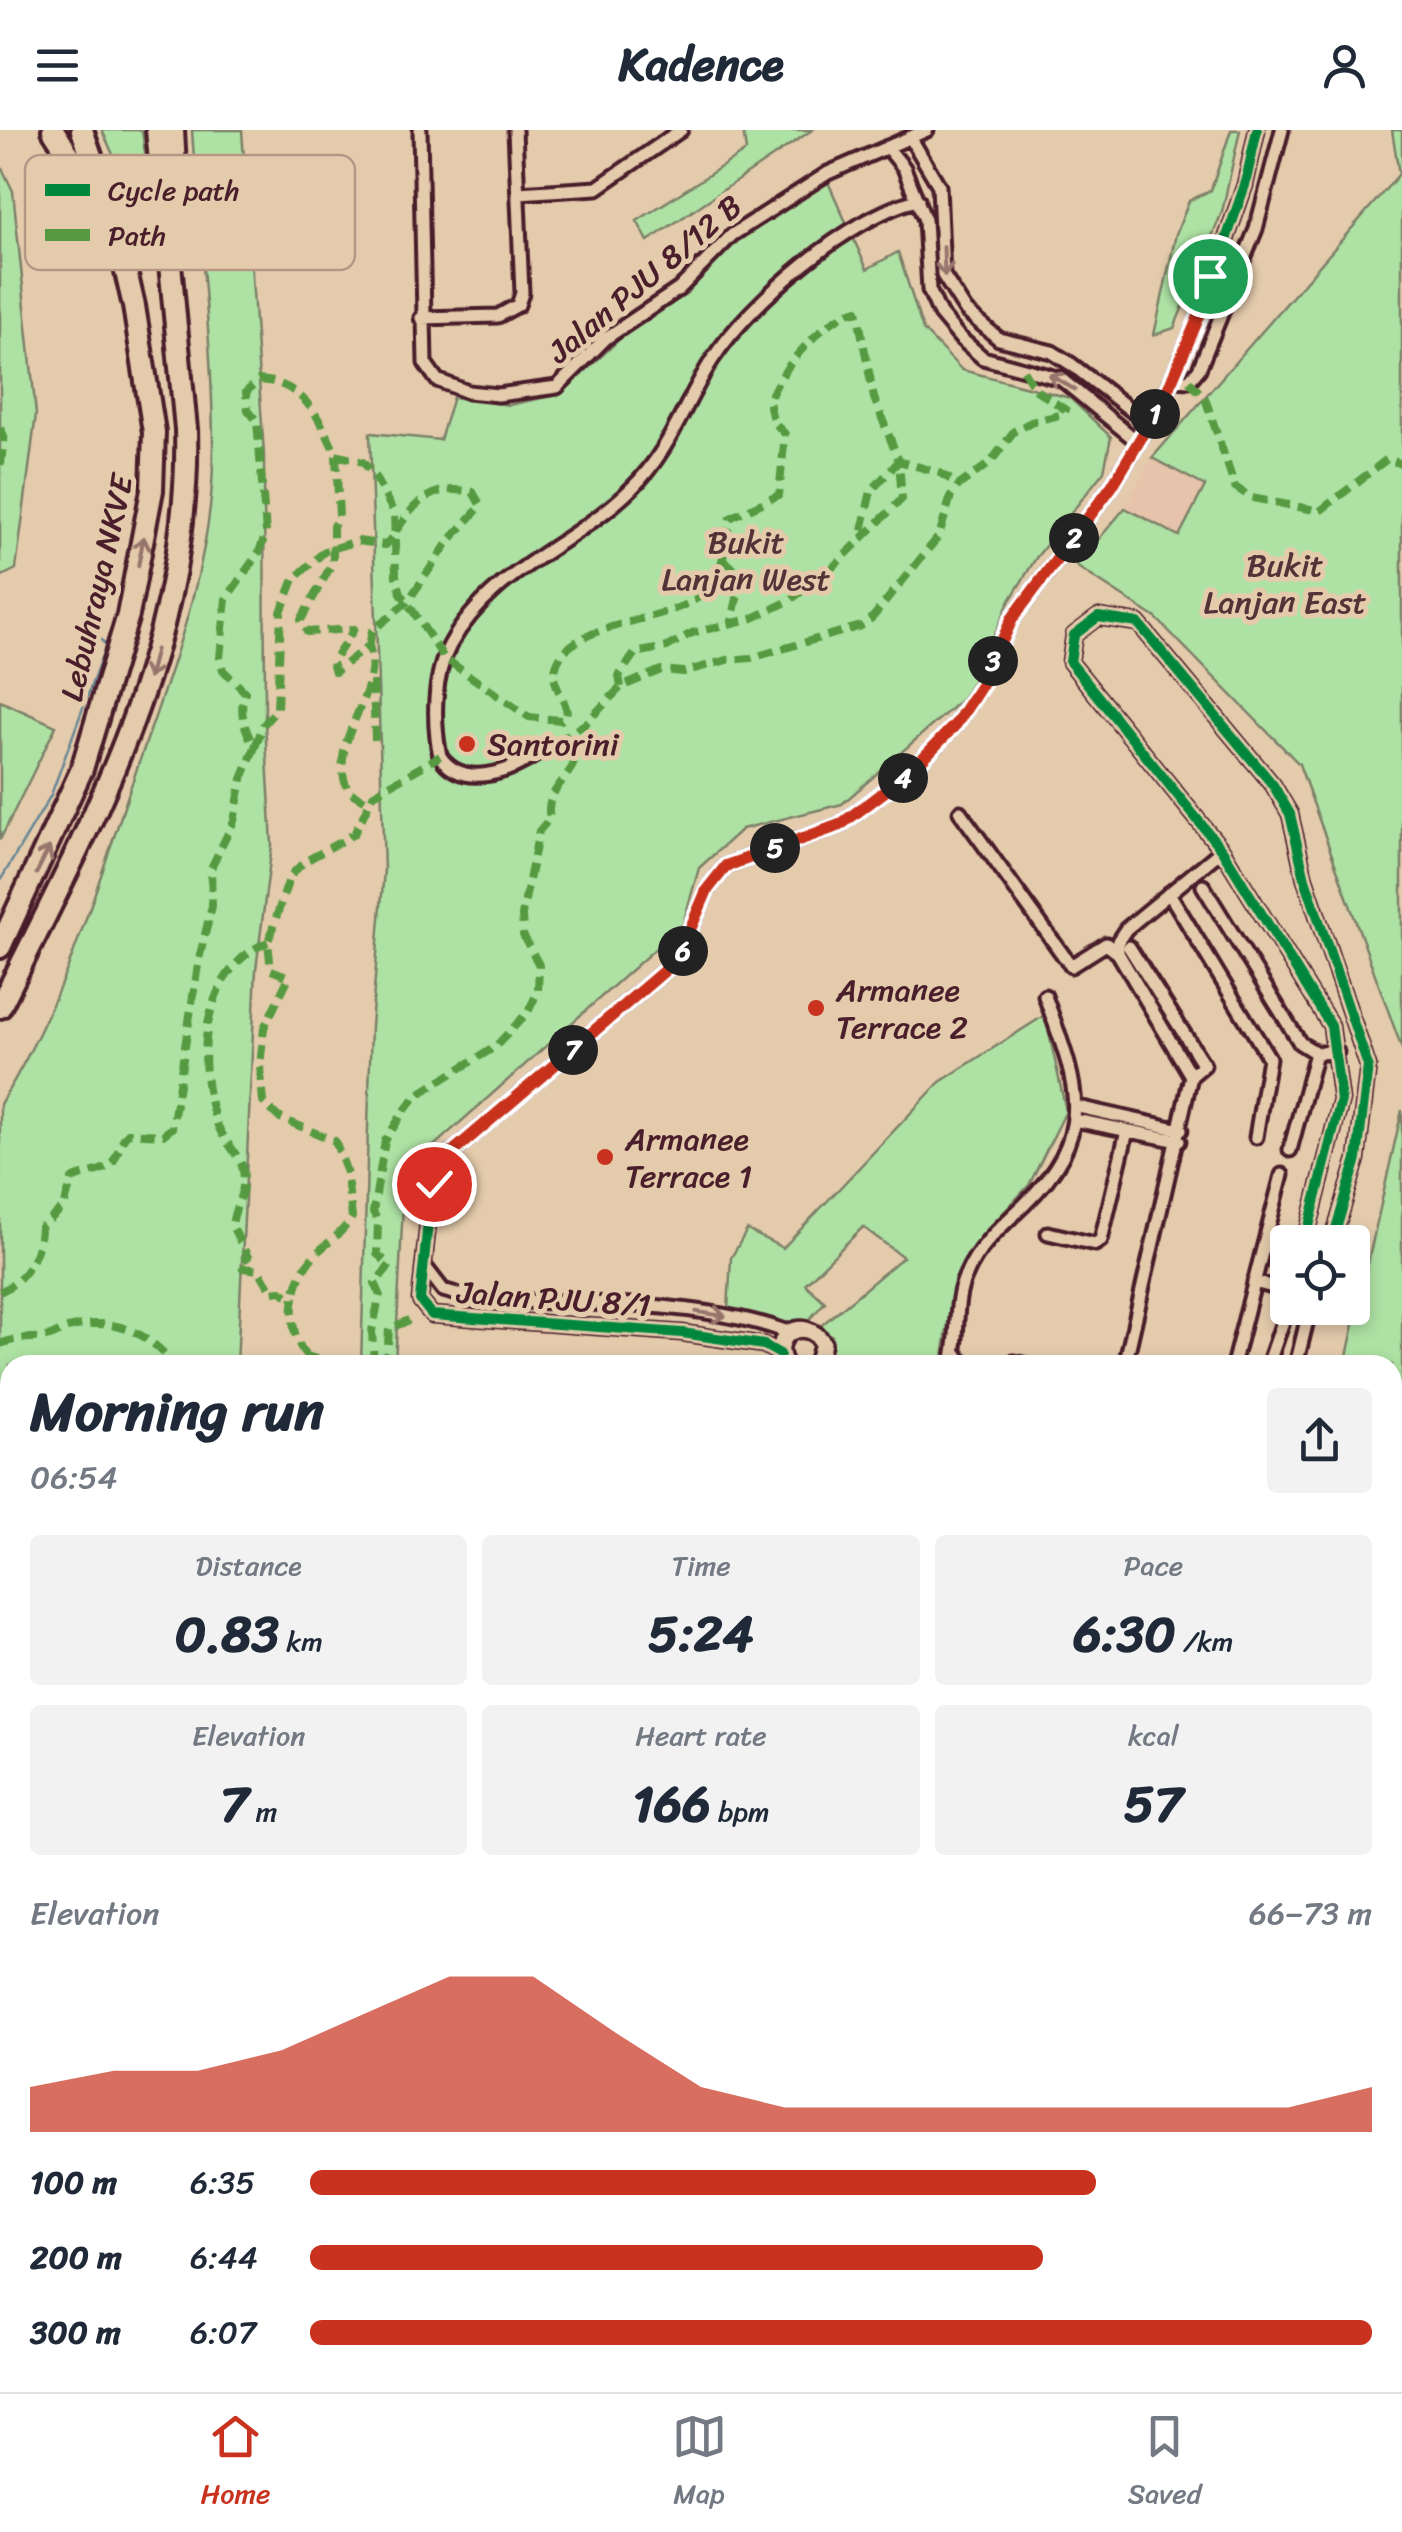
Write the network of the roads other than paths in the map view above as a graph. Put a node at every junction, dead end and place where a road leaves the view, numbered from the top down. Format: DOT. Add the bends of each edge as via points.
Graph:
graph roads {
  1 [pos="53,130"];
  2 [pos="82,130"];
  3 [pos="157,130"];
  4 [pos="173,130"];
  5 [pos="420,130"];
  6 [pos="516,130"];
  7 [pos="681,130"];
  8 [pos="927,130"];
  9 [pos="1257,130"];
  10 [pos="1282,130"];
  11 [pos="910,137"];
  12 [pos="887,147"];
  13 [pos="69,155"];
  14 [pos="91,155"];
  15 [pos="159,155"];
  16 [pos="174,155"];
  17 [pos="518,194"];
  18 [pos="918,200"];
  19 [pos="944,219"];
  20 [pos="926,220"];
  21 [pos="126,270"];
  22 [pos="170,270"];
  23 [pos="176,270"];
  24 [pos="422,318"];
  25 [pos="178,350"];
  26 [pos="1173,380"];
  27 [pos="1149,424"];
  28 [pos="1138,442"];
  29 [pos="537,754"];
  30 [pos="960,812"];
  31 [pos="1222,850"];
  32 [pos="1203,886"];
  33 [pos="1169,893"];
  34 [pos="0,947"];
  35 [pos="1124,950"];
  36 [pos="1045,996"];
  37 [pos="0,1007"];
  38 [pos="1337,1052"];
  39 [pos="1316,1053"];
  40 [pos="1076,1114"];
  41 [pos="1128,1131"];
  42 [pos="1180,1136"];
  43 [pos="1256,1137"];
  44 [pos="1290,1150"];
  45 [pos="1282,1175"];
  46 [pos="1309,1225"];
  47 [pos="1337,1225"];
  48 [pos="1048,1233"];
  49 [pos="426,1268"];
  50 [pos="1254,1282"];
  51 [pos="1270,1286"];
  52 [pos="474,1299"];
  53 [pos="474,1320"];
  54 [pos="1282,1325"];
  55 [pos="1306,1325"];
  56 [pos="788,1332"];
  57 [pos="955,1352"];
  58 [pos="777,1355"];
  59 [pos="784,1355"];
  60 [pos="823,1355"];
  61 [pos="954,1355"];
  62 [pos="957,1355"];
  63 [pos="1127,1355"];
  64 [pos="1235,1355"];
  65 [pos="1271,1355"];
  66 [pos="1298,1355"];
  1 -- 13 [label="highway"];
  2 -- 14 [label="highway"];
  3 -- 15 [label="highway"];
  4 -- 16 [label="highway"];
  5 -- 24 [label="street, Jalan PJU 8/12 B"];
  6 -- 17 [label="street"];
  7 -- 17 [label="street" via="597,188"];
  8 -- 11 [label="street, Jalan PJU 8/12 B"];
  9 -- 26 [label="street" via="1245,184"];
  10 -- 26 [label="street" via="1256,229 1199,370 1189,381"];
  11 -- 12 [label="street, Jalan PJU 8/12 B"];
  11 -- 19 [label="street" via="939,186"];
  12 -- 18 [label="street"];
  12 -- 24 [label="street, Jalan PJU 8/12 B" via="828,173 732,235 679,289 606,338 557,387 498,395 452,388 425,363"];
  17 -- 24 [label="street" via="518,305 498,316"];
  18 -- 20 [label="street"];
  18 -- 29 [label="street" via="860,226 778,290 725,342 648,472 610,508 496,586 473,611 439,674 440,756 452,769 476,776"];
  19 -- 20 [label="street"];
  19 -- 27 [label="street, one-way" via="943,275 981,327 998,339 1052,352"];
  28 -- 20 [label="street, one-way" via="1061,379 972,351 929,290"];
  34 -- 21 [label="highway, Lebuhraya NKVE, one-way" via="82,769 128,615 152,490 154,432"];
  22 -- 25 [label="highway"];
  23 -- 25 [label="highway"];
  25 -- 37 [label="highway, Lebuhraya NKVE, one-way" via="188,479 175,570 141,708"];
  26 -- 27 [label="street, Jalan PJU 8/1"];
  27 -- 28 [label="street, Jalan PJU 8/1"];
  28 -- 49 [label="street, Jalan PJU 8/1" via="1021,604 984,681 934,749 840,825 726,866 707,890 677,960 448,1156 430,1203"];
  30 -- 35 [label="street" via="1071,966 1106,944"];
  31 -- 33 [label="street"];
  31 -- 38 [label="street" via="1325,1012"];
  31 -- 47 [label="street" via="1070,662 1074,635 1087,622 1114,616 1138,622 1290,814 1368,1066 1357,1159"];
  32 -- 39 [label="street" via="1300,1043"];
  33 -- 35 [label="street" via="1121,935"];
  33 -- 43 [label="street" via="1269,1058"];
  35 -- 42 [label="street" via="1204,1065 1191,1076"];
  36 -- 40 [label="street" via="1072,1071"];
  38 -- 39 [label="street"];
  38 -- 46 [label="street" via="1341,1100"];
  39 -- 44 [label="street"];
  40 -- 41 [label="street"];
  40 -- 42 [label="street"];
  40 -- 57 [label="street" via="1056,1169 986,1241 966,1274"];
  41 -- 42 [label="street"];
  41 -- 48 [label="street" via="1101,1240"];
  42 -- 63 [label="street"];
  45 -- 50 [label="street"];
  49 -- 52 [label="street, Jalan PJU 8/1" via="443,1290"];
  49 -- 53 [label="street, Jalan PJU 8/1" via="424,1310"];
  50 -- 51 [label="street"];
  50 -- 64 [label="street"];
  52 -- 53 [label="street"];
  52 -- 56 [label="street, Jalan PJU 8/1, one-way" via="697,1312"];
  53 -- 58 [label="street, Jalan PJU 8/1" via="682,1333 764,1345"];
  54 -- 65 [label="street"];
  55 -- 66 [label="street"];
  56 -- 59 [label="main road"];
  56 -- 60 [label="main road" via="815,1332"];
  57 -- 61 [label="street"];
  57 -- 62 [label="street"];
}
